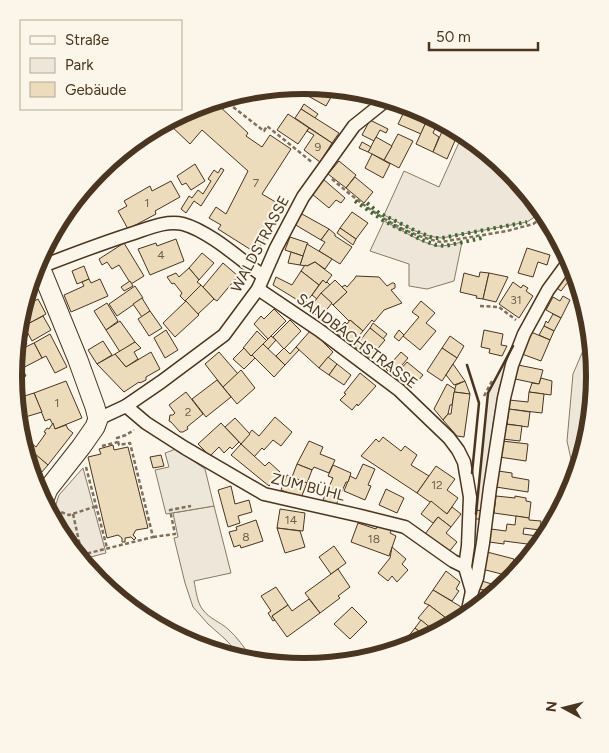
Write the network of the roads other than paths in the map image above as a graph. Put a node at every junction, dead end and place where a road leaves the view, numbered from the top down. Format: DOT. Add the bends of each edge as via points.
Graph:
graph roads {
  1 [pos="380,105"];
  2 [pos="47,262"];
  3 [pos="564,268"];
  4 [pos="42,274"];
  5 [pos="263,276"];
  6 [pos="258,289"];
  7 [pos="126,406"];
  8 [pos="98,419"];
  9 [pos="47,491"];
  10 [pos="464,567"];
  11 [pos="472,591"];
  12 [pos="469,605"];
  1 -- 5 [label="street, WALDSTRASSE" via="354,126 303,197"];
  2 -- 5 [label="street" via="172,223 183,224 205,234"];
  3 -- 11 [label="street" via="527,329 512,365 504,398 477,578"];
  4 -- 8 [label="street" via="78,360"];
  5 -- 6 [label="street, WALDSTRASSE"];
  6 -- 7 [label="street, WALDSTRASSE" via="224,334"];
  6 -- 10 [label="street, SANDBACHSTRASSE" via="399,390 458,450 464,462 470,498"];
  7 -- 8 [label="street"];
  7 -- 10 [label="street, ZUM BÜHL" via="185,448 264,494 405,527"];
  8 -- 9 [label="street"];
  10 -- 11 [label="street, SANDBACHSTRASSE"];
  11 -- 12 [label="street"];
}
